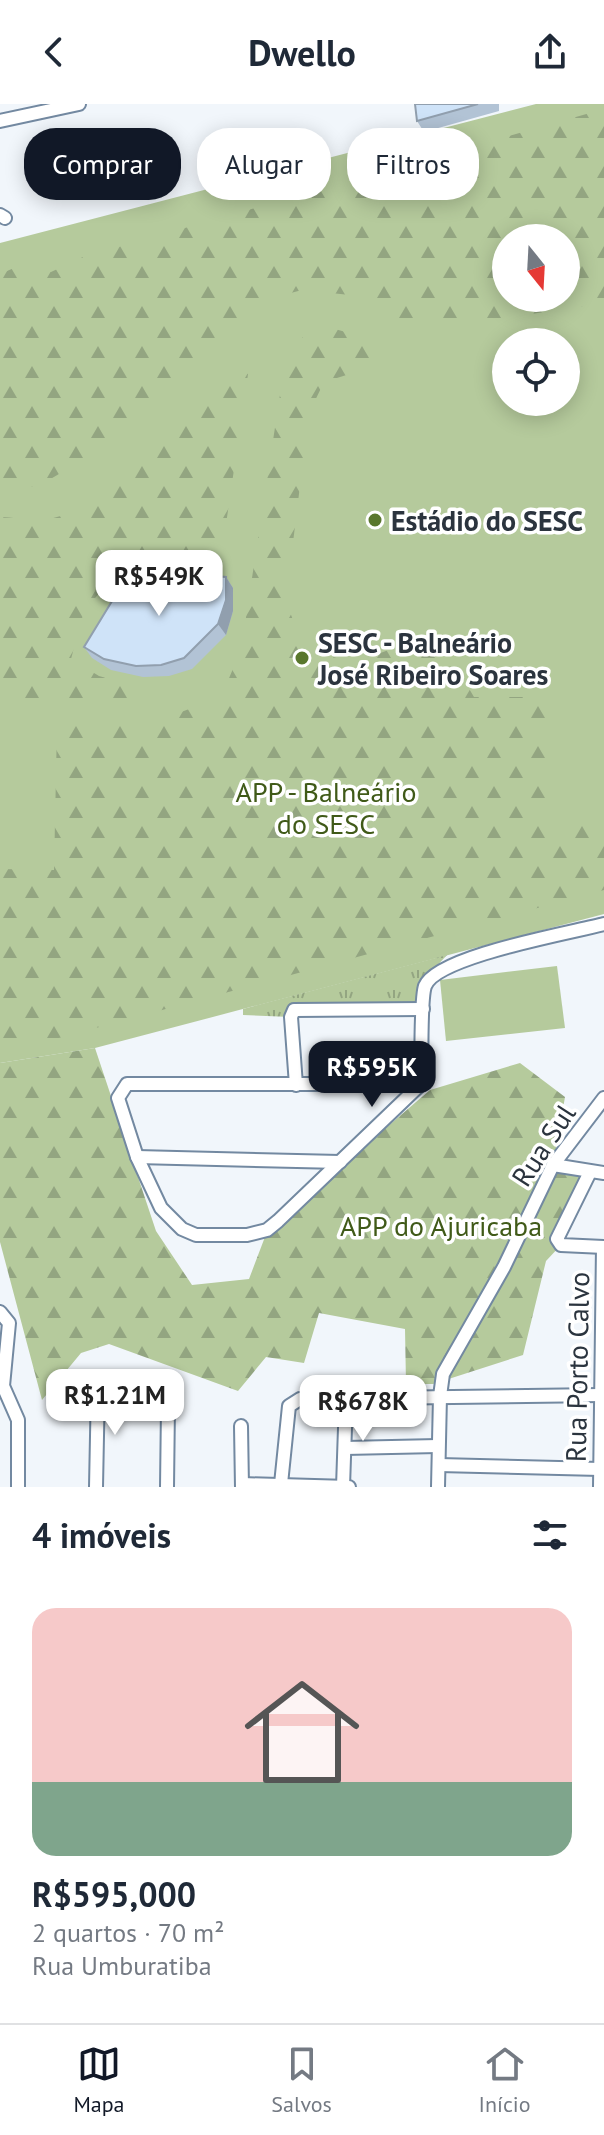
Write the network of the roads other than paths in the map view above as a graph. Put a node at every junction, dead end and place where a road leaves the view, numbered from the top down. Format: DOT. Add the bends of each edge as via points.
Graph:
graph roads {
  1 [pos="79,104"];
  2 [pos="37,109"];
  3 [pos="0,121"];
  4 [pos="604,924"];
  5 [pos="423,1009"];
  6 [pos="421,1084"];
  7 [pos="296,1085"];
  8 [pos="604,1098"];
  9 [pos="137,1157"];
  10 [pos="340,1162"];
  11 [pos="553,1165"];
  12 [pos="590,1172"];
  13 [pos="604,1173"];
  14 [pos="603,1247"];
  15 [pos="603,1294"];
  16 [pos="0,1312"];
  17 [pos="98,1385"];
  18 [pos="2,1386"];
  19 [pos="601,1395"];
  20 [pos="440,1396"];
  21 [pos="346,1398"];
  22 [pos="168,1406"];
  23 [pos="241,1426"];
  24 [pos="438,1446"];
  25 [pos="345,1448"];
  26 [pos="439,1465"];
  27 [pos="600,1469"];
  28 [pos="281,1484"];
  29 [pos="242,1485"];
  30 [pos="18,1487"];
  31 [pos="96,1487"];
  32 [pos="167,1487"];
  33 [pos="345,1487"];
  34 [pos="438,1487"];
  35 [pos="600,1487"];
  1 -- 2 [label="street"];
  2 -- 3 [label="street"];
  4 -- 5 [label="street" via="449,964 424,987"];
  5 -- 6 [label="street"];
  5 -- 7 [label="street" via="299,1008 291,1017"];
  6 -- 7 [label="street"];
  6 -- 10 [label="street"];
  7 -- 9 [label="street" via="127,1084 118,1098"];
  8 -- 11 [label="street, Rua Sul"];
  9 -- 10 [label="street"];
  9 -- 10 [label="street" via="161,1208 182,1229 212,1236 267,1230"];
  11 -- 12 [label="street"];
  11 -- 20 [label="street, Rua Sul" via="504,1267 449,1362"];
  12 -- 13 [label="street"];
  12 -- 14 [label="street" via="557,1239 561,1245"];
  14 -- 15 [label="street, Rua Porto Calvo"];
  15 -- 19 [label="street, Rua Porto Calvo"];
  16 -- 18 [label="street" via="9,1323"];
  17 -- 31 [label="street"];
  18 -- 30 [label="street" via="18,1420"];
  19 -- 20 [label="street"];
  19 -- 27 [label="street, Rua Porto Calvo"];
  20 -- 21 [label="street"];
  20 -- 24 [label="street, Rua Sul"];
  21 -- 25 [label="street"];
  21 -- 28 [label="street" via="306,1398 289,1406"];
  22 -- 32 [label="street"];
  23 -- 29 [label="street"];
  24 -- 25 [label="street"];
  24 -- 26 [label="street, Rua Sul"];
  25 -- 33 [label="street"];
  26 -- 27 [label="street"];
  26 -- 34 [label="street, Rua Sul"];
  27 -- 35 [label="street, Rua Porto Calvo"];
  28 -- 29 [label="street"];
  28 -- 33 [label="street"];
}
